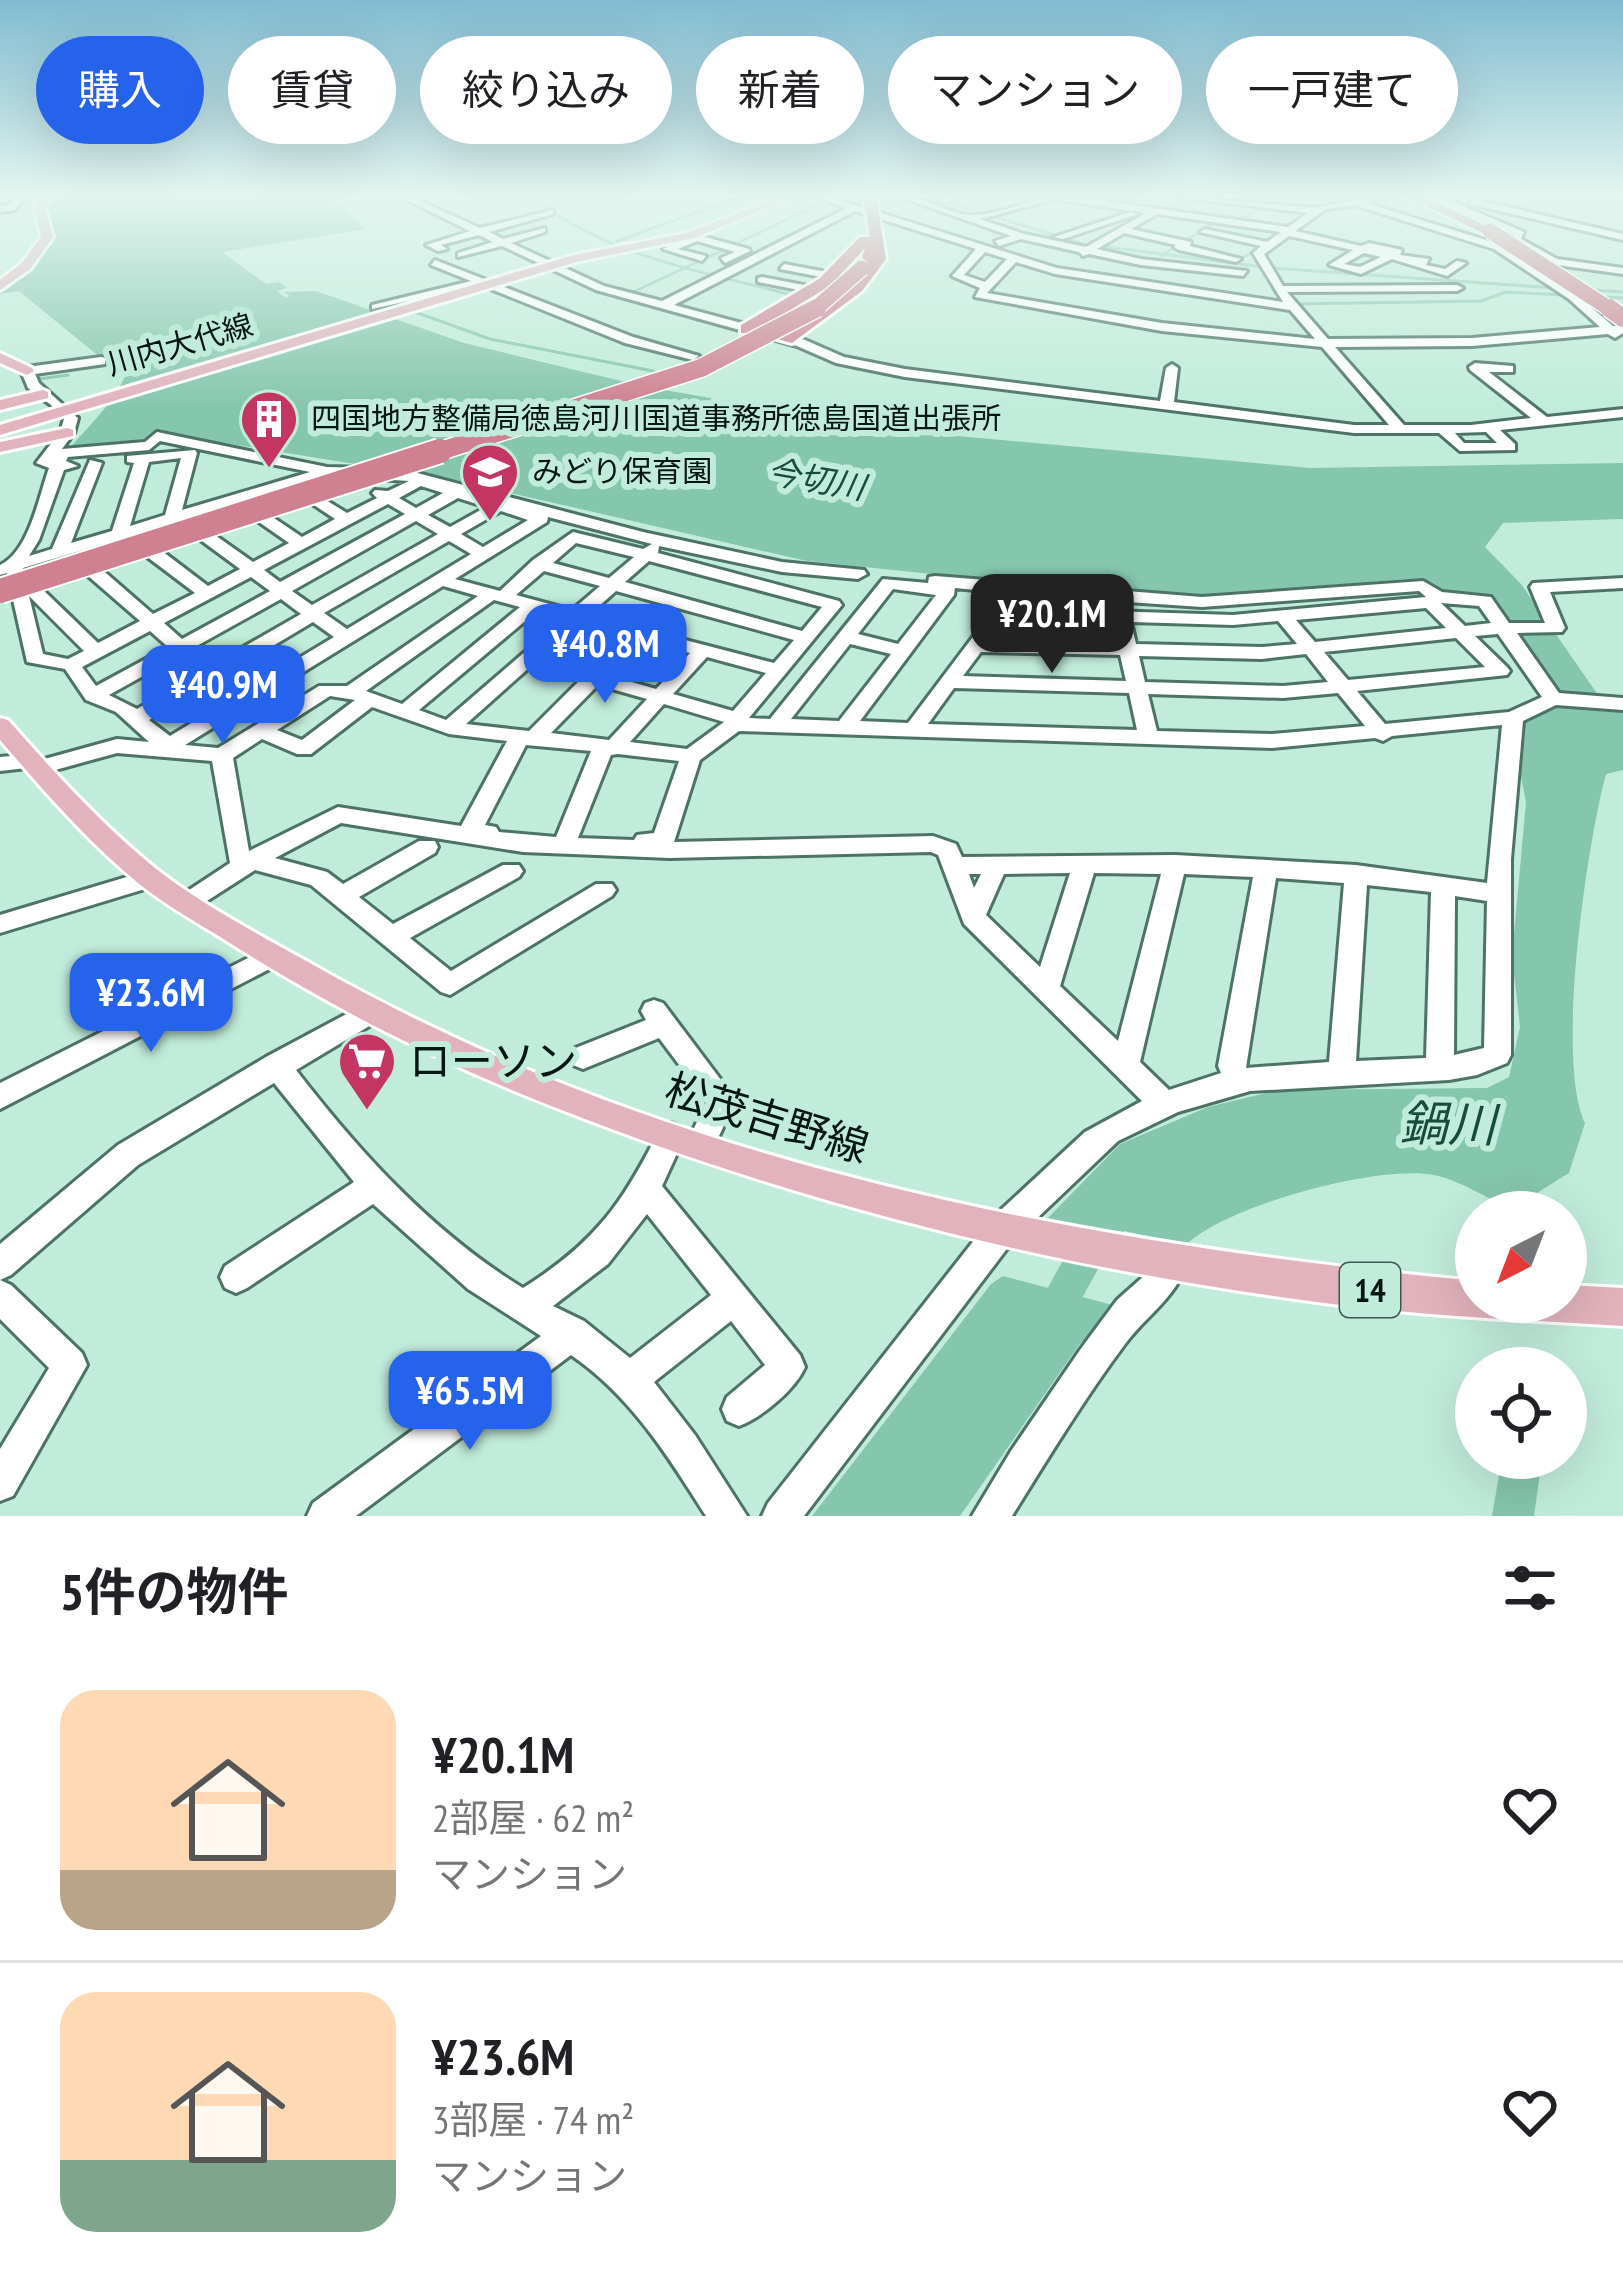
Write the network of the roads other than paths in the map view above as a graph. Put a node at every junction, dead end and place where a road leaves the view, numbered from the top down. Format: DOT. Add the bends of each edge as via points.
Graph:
graph roads {
  1 [pos="25,267"];
  2 [pos="445,267"];
  3 [pos="548,267"];
  4 [pos="553,267"];
  5 [pos="744,267"];
  6 [pos="784,267"];
  7 [pos="842,267"];
  8 [pos="874,267"];
  9 [pos="966,267"];
  10 [pos="1005,267"];
  11 [pos="1046,267"];
  12 [pos="1052,267"];
  13 [pos="1055,267"];
  14 [pos="1063,267"];
  15 [pos="1162,267"];
  16 [pos="1266,267"];
  17 [pos="1419,267"];
  18 [pos="1457,267"];
  19 [pos="1552,267"];
  20 [pos="1590,267"];
  21 [pos="847,268"];
  22 [pos="1060,269"];
  23 [pos="1623,271"];
  24 [pos="1243,273"];
  25 [pos="1188,275"];
  26 [pos="762,280"];
  27 [pos="488,282"];
  28 [pos="0,286"];
  29 [pos="986,286"];
  30 [pos="1456,288"];
  31 [pos="814,290"];
  32 [pos="1286,299"];
  33 [pos="662,306"];
  34 [pos="773,316"];
  35 [pos="808,324"];
  36 [pos="1619,326"];
  37 [pos="747,329"];
  38 [pos="786,339"];
  39 [pos="1623,341"];
  40 [pos="1327,343"];
  41 [pos="0,356"];
  42 [pos="693,356"];
  43 [pos="101,361"];
  44 [pos="1172,368"];
  45 [pos="1508,369"];
  46 [pos="27,371"];
  47 [pos="0,376"];
  48 [pos="0,405"];
  49 [pos="1472,406"];
  50 [pos="1166,408"];
  51 [pos="60,412"];
  52 [pos="1623,413"];
  53 [pos="1542,420"];
  54 [pos="1492,427"];
  55 [pos="0,430"];
  56 [pos="1401,430"];
  57 [pos="1444,430"];
  58 [pos="0,447"];
  59 [pos="142,458"];
  60 [pos="60,460"];
  61 [pos="95,463"];
  62 [pos="327,471"];
  63 [pos="367,484"];
  64 [pos="457,492"];
  65 [pos="388,498"];
  66 [pos="316,500"];
  67 [pos="499,506"];
  68 [pos="416,515"];
  69 [pos="262,517"];
  70 [pos="172,518"];
  71 [pos="347,520"];
  72 [pos="119,534"];
  73 [pos="208,534"];
  74 [pos="447,534"];
  75 [pos="301,544"];
  76 [pos="651,551"];
  77 [pos="59,552"];
  78 [pos="152,552"];
  79 [pos="483,554"];
  80 [pos="539,564"];
  81 [pos="255,568"];
  82 [pos="93,571"];
  83 [pos="5,573"];
  84 [pos="858,574"];
  85 [pos="442,580"];
  86 [pos="1623,583"];
  87 [pos="612,586"];
  88 [pos="283,589"];
  89 [pos="1018,589"];
  90 [pos="208,594"];
  91 [pos="13,595"];
  92 [pos="495,597"];
  93 [pos="833,604"];
  94 [pos="532,605"];
  95 [pos="314,613"];
  96 [pos="1002,613"];
  97 [pos="1281,613"];
  98 [pos="578,616"];
  99 [pos="1120,616"];
  100 [pos="152,624"];
  101 [pos="1504,628"];
  102 [pos="1466,632"];
  103 [pos="638,633"];
  104 [pos="846,637"];
  105 [pos="348,638"];
  106 [pos="807,638"];
  107 [pos="979,646"];
  108 [pos="181,648"];
  109 [pos="1310,648"];
  110 [pos="703,650"];
  111 [pos="902,651"];
  112 [pos="1127,651"];
  113 [pos="96,652"];
  114 [pos="528,659"];
  115 [pos="70,664"];
  116 [pos="780,671"];
  117 [pos="211,674"];
  118 [pos="595,677"];
  119 [pos="952,682"];
  120 [pos="1343,686"];
  121 [pos="1136,687"];
  122 [pos="93,696"];
  123 [pos="360,696"];
  124 [pos="659,697"];
  125 [pos="1556,700"];
  126 [pos="243,702"];
  127 [pos="1616,703"];
  128 [pos="406,711"];
  129 [pos="1513,718"];
  130 [pos="136,719"];
  131 [pos="736,722"];
  132 [pos="777,723"];
  133 [pos="848,723"];
  134 [pos="0,725"];
  135 [pos="916,726"];
  136 [pos="449,728"];
  137 [pos="260,730"];
  138 [pos="1148,734"];
  139 [pos="1383,734"];
  140 [pos="526,739"];
  141 [pos="170,746"];
  142 [pos="607,748"];
  143 [pos="222,755"];
  144 [pos="691,756"];
  145 [pos="23,764"];
  146 [pos="566,841"];
  147 [pos="427,847"];
  148 [pos="252,860"];
  149 [pos="1175,863"];
  150 [pos="1085,864"];
  151 [pos="954,866"];
  152 [pos="996,866"];
  153 [pos="1266,868"];
  154 [pos="512,871"];
  155 [pos="1356,874"];
  156 [pos="150,879"];
  157 [pos="1442,884"];
  158 [pos="604,890"];
  159 [pos="1500,894"];
  160 [pos="342,896"];
  161 [pos="188,902"];
  162 [pos="973,917"];
  163 [pos="0,924"];
  164 [pos="392,937"];
  165 [pos="272,956"];
  166 [pos="1046,989"];
  167 [pos="367,1014"];
  168 [pos="583,1057"];
  169 [pos="276,1065"];
  170 [pos="1125,1066"];
  171 [pos="1440,1068"];
  172 [pos="1342,1070"];
  173 [pos="1237,1082"];
  174 [pos="0,1097"];
  175 [pos="1166,1106"];
  176 [pos="685,1141"];
  177 [pos="377,1184"];
  178 [pos="646,1189"];
  179 [pos="1001,1231"];
  180 [pos="0,1264"];
  181 [pos="1171,1264"];
  182 [pos="236,1277"];
  183 [pos="0,1296"];
  184 [pos="733,1298"];
  185 [pos="524,1306"];
  186 [pos="1623,1307"];
  187 [pos="572,1333"];
  188 [pos="629,1381"];
  189 [pos="739,1409"];
  190 [pos="0,1484"];
  191 [pos="326,1516"];
  192 [pos="728,1516"];
  193 [pos="781,1516"];
  194 [pos="991,1516"];
  1 -- 28 [label="main road"];
  2 -- 27 [label="street"];
  3 -- 27 [label="main road, 川内大代線"];
  4 -- 33 [label="street"];
  5 -- 33 [label="street"];
  6 -- 21 [label="street"];
  7 -- 21 [label="street"];
  8 -- 35 [label="highway"];
  9 -- 29 [label="street" via="957,276"];
  10 -- 29 [label="street"];
  11 -- 22 [label="street"];
  12 -- 22 [label="street"];
  13 -- 22 [label="street"];
  14 -- 22 [label="street"];
  15 -- 25 [label="street"];
  16 -- 32 [label="street"];
  17 -- 18 [label="street" via="1448,273"];
  19 -- 36 [label="highway, bridge"];
  20 -- 23 [label="street"];
  21 -- 31 [label="highway"];
  21 -- 83 [label="highway, bridge" via="793,315 692,363"];
  21 -- 91 [label="highway, bridge" via="807,316 701,368"];
  22 -- 25 [label="street"];
  22 -- 32 [label="street" via="1253,303"];
  24 -- 25 [label="street"];
  25 -- 32 [label="street"];
  26 -- 31 [label="street"];
  27 -- 42 [label="street" via="628,340"];
  27 -- 51 [label="main road, 川内大代線"];
  29 -- 40 [label="street" via="979,295 1162,327"];
  30 -- 32 [label="street"];
  31 -- 34 [label="highway"];
  32 -- 40 [label="street"];
  33 -- 37 [label="street"];
  34 -- 35 [label="street"];
  34 -- 37 [label="highway"];
  35 -- 38 [label="highway"];
  36 -- 39 [label="street"];
  36 -- 40 [label="street" via="1472,342"];
  37 -- 38 [label="street"];
  38 -- 50 [label="street" via="905,373"];
  40 -- 56 [label="street"];
  41 -- 46 [label="main road"];
  43 -- 46 [label="street"];
  44 -- 50 [label="street"];
  45 -- 53 [label="street" via="1474,367"];
  46 -- 47 [label="main road"];
  46 -- 51 [label="street"];
  48 -- 51 [label="main road"];
  49 -- 54 [label="street"];
  50 -- 56 [label="street"];
  51 -- 55 [label="main road"];
  51 -- 58 [label="main road"];
  51 -- 60 [label="street" via="43,463"];
  52 -- 53 [label="street"];
  53 -- 54 [label="street"];
  54 -- 57 [label="street"];
  54 -- 57 [label="street" via="1510,447 1460,447"];
  56 -- 57 [label="street"];
  59 -- 61 [label="street"];
  59 -- 70 [label="street" via="190,453"];
  59 -- 72 [label="street"];
  60 -- 61 [label="street"];
  60 -- 62 [label="street" via="149,446 157,436"];
  60 -- 83 [label="street" via="31,540"];
  61 -- 77 [label="street"];
  62 -- 63 [label="street"];
  62 -- 70 [label="street"];
  62 -- 84 [label="street" via="402,475 641,537"];
  63 -- 65 [label="street"];
  63 -- 66 [label="street"];
  64 -- 65 [label="street" via="420,481"];
  64 -- 67 [label="street"];
  64 -- 68 [label="street"];
  65 -- 68 [label="street"];
  65 -- 71 [label="street"];
  66 -- 69 [label="street"];
  66 -- 71 [label="street"];
  67 -- 74 [label="street"];
  67 -- 79 [label="street" via="541,520"];
  68 -- 74 [label="street"];
  68 -- 88 [label="street"];
  69 -- 73 [label="street"];
  69 -- 75 [label="street"];
  70 -- 72 [label="street"];
  70 -- 73 [label="street"];
  71 -- 75 [label="street"];
  72 -- 77 [label="street"];
  73 -- 78 [label="street"];
  73 -- 81 [label="street"];
  74 -- 79 [label="street"];
  74 -- 95 [label="street"];
  75 -- 81 [label="street"];
  76 -- 80 [label="street" via="573,537"];
  76 -- 87 [label="street"];
  76 -- 93 [label="street"];
  77 -- 83 [label="street"];
  78 -- 82 [label="street"];
  78 -- 90 [label="street"];
  79 -- 85 [label="street"];
  80 -- 87 [label="street"];
  80 -- 92 [label="street"];
  81 -- 88 [label="street"];
  81 -- 90 [label="street"];
  82 -- 91 [label="street"];
  82 -- 100 [label="street"];
  83 -- 91 [label="street"];
  84 -- 89 [label="street"];
  84 -- 93 [label="street"];
  85 -- 92 [label="street"];
  85 -- 105 [label="street"];
  86 -- 101 [label="street" via="1539,587 1556,628"];
  87 -- 98 [label="street"];
  87 -- 106 [label="street"];
  88 -- 95 [label="street"];
  88 -- 108 [label="street"];
  89 -- 96 [label="street"];
  89 -- 101 [label="street" via="1202,602 1423,586 1437,596 1485,601"];
  90 -- 100 [label="street"];
  91 -- 113 [label="street"];
  91 -- 115 [label="street" via="34,658"];
  92 -- 94 [label="street"];
  92 -- 123 [label="street"];
  93 -- 106 [label="street"];
  94 -- 98 [label="street"];
  94 -- 128 [label="street"];
  95 -- 105 [label="street"];
  95 -- 117 [label="street"];
  96 -- 99 [label="street"];
  96 -- 107 [label="street"];
  97 -- 99 [label="street" via="1233,620"];
  97 -- 102 [label="street" via="1430,602"];
  97 -- 109 [label="street"];
  98 -- 103 [label="street"];
  98 -- 114 [label="street"];
  99 -- 112 [label="street"];
  100 -- 108 [label="street"];
  100 -- 113 [label="street"];
  101 -- 102 [label="street"];
  101 -- 125 [label="street"];
  102 -- 109 [label="street"];
  102 -- 120 [label="street" via="1500,671"];
  103 -- 110 [label="street"];
  103 -- 118 [label="street"];
  104 -- 111 [label="street"];
  104 -- 111 [label="street" via="889,584 948,591"];
  104 -- 132 [label="street"];
  105 -- 126 [label="street"];
  106 -- 116 [label="street"];
  107 -- 112 [label="street"];
  107 -- 119 [label="street"];
  108 -- 117 [label="street"];
  108 -- 122 [label="street"];
  109 -- 112 [label="street"];
  109 -- 120 [label="street"];
  110 -- 116 [label="street"];
  110 -- 124 [label="street"];
  111 -- 133 [label="street"];
  112 -- 121 [label="street"];
  113 -- 115 [label="street"];
  114 -- 118 [label="street"];
  114 -- 136 [label="street"];
  115 -- 122 [label="street"];
  116 -- 131 [label="street"];
  117 -- 126 [label="street"];
  117 -- 130 [label="street"];
  118 -- 124 [label="street"];
  118 -- 140 [label="street"];
  119 -- 121 [label="street"];
  119 -- 135 [label="street"];
  120 -- 121 [label="street"];
  120 -- 139 [label="street"];
  121 -- 138 [label="street"];
  122 -- 130 [label="street"];
  123 -- 128 [label="street"];
  123 -- 137 [label="street" via="326,690"];
  123 -- 137 [label="street" via="304,749"];
  124 -- 131 [label="street"];
  124 -- 142 [label="street"];
  125 -- 127 [label="street"];
  125 -- 129 [label="street"];
  126 -- 141 [label="street"];
  128 -- 136 [label="street"];
  129 -- 139 [label="street"];
  129 -- 159 [label="street"];
  130 -- 141 [label="street"];
  131 -- 132 [label="street"];
  131 -- 144 [label="street"];
  132 -- 133 [label="street"];
  133 -- 135 [label="street"];
  134 -- 145 [label="main road, 松茂吉野線 / 14"];
  135 -- 138 [label="street"];
  136 -- 140 [label="street"];
  137 -- 143 [label="street"];
  138 -- 139 [label="street" via="1272,741"];
  140 -- 142 [label="street"];
  140 -- 146 [label="street" via="470,832"];
  141 -- 143 [label="street"];
  141 -- 145 [label="street" via="116,746"];
  142 -- 144 [label="street"];
  142 -- 146 [label="street"];
  143 -- 148 [label="street" via="238,857"];
  144 -- 146 [label="street" via="662,842"];
  145 -- 156 [label="main road, 松茂吉野線 / 14"];
  147 -- 160 [label="street"];
  148 -- 151 [label="street" via="352,814 524,844 933,844 948,850"];
  148 -- 160 [label="street" via="319,878"];
  148 -- 161 [label="street"];
  149 -- 150 [label="street"];
  149 -- 153 [label="street"];
  149 -- 170 [label="street"];
  150 -- 152 [label="street"];
  150 -- 166 [label="street"];
  151 -- 152 [label="street"];
  151 -- 162 [label="street"];
  152 -- 162 [label="street"];
  153 -- 155 [label="street"];
  153 -- 173 [label="street" via="1232,1066"];
  154 -- 164 [label="street"];
  155 -- 157 [label="street"];
  155 -- 172 [label="street"];
  156 -- 161 [label="main road, 松茂吉野線 / 14"];
  156 -- 163 [label="street"];
  157 -- 159 [label="street"];
  157 -- 171 [label="street"];
  158 -- 164 [label="street" via="450,985"];
  159 -- 171 [label="street" via="1497,1054"];
  160 -- 164 [label="street"];
  161 -- 165 [label="main road, 松茂吉野線 / 14"];
  162 -- 166 [label="street"];
  165 -- 167 [label="main road, 松茂吉野線 / 14"];
  165 -- 174 [label="street"];
  166 -- 170 [label="street"];
  167 -- 169 [label="street"];
  167 -- 176 [label="main road, 松茂吉野線 / 14" via="565,1100"];
  168 -- 176 [label="street" via="659,1017 722,1100"];
  169 -- 177 [label="street"];
  169 -- 180 [label="street" via="128,1155"];
  170 -- 175 [label="street"];
  171 -- 172 [label="street"];
  172 -- 173 [label="street"];
  173 -- 175 [label="street"];
  175 -- 179 [label="street" via="1097,1139"];
  176 -- 178 [label="street"];
  176 -- 179 [label="main road, 松茂吉野線 / 14" via="782,1175"];
  177 -- 182 [label="street"];
  177 -- 185 [label="street" via="466,1267"];
  178 -- 184 [label="street"];
  178 -- 185 [label="street" via="615,1241"];
  179 -- 181 [label="main road, 松茂吉野線 / 14"];
  179 -- 193 [label="street"];
  181 -- 186 [label="main road, 松茂吉野線 / 14" via="1454,1301"];
  181 -- 194 [label="street" via="1167,1280 1137,1303 1074,1382"];
  183 -- 190 [label="street" via="70,1365"];
  184 -- 188 [label="street"];
  184 -- 189 [label="street" via="788,1367"];
  185 -- 187 [label="street"];
  187 -- 188 [label="street"];
  187 -- 191 [label="street"];
  188 -- 192 [label="street"];
}
